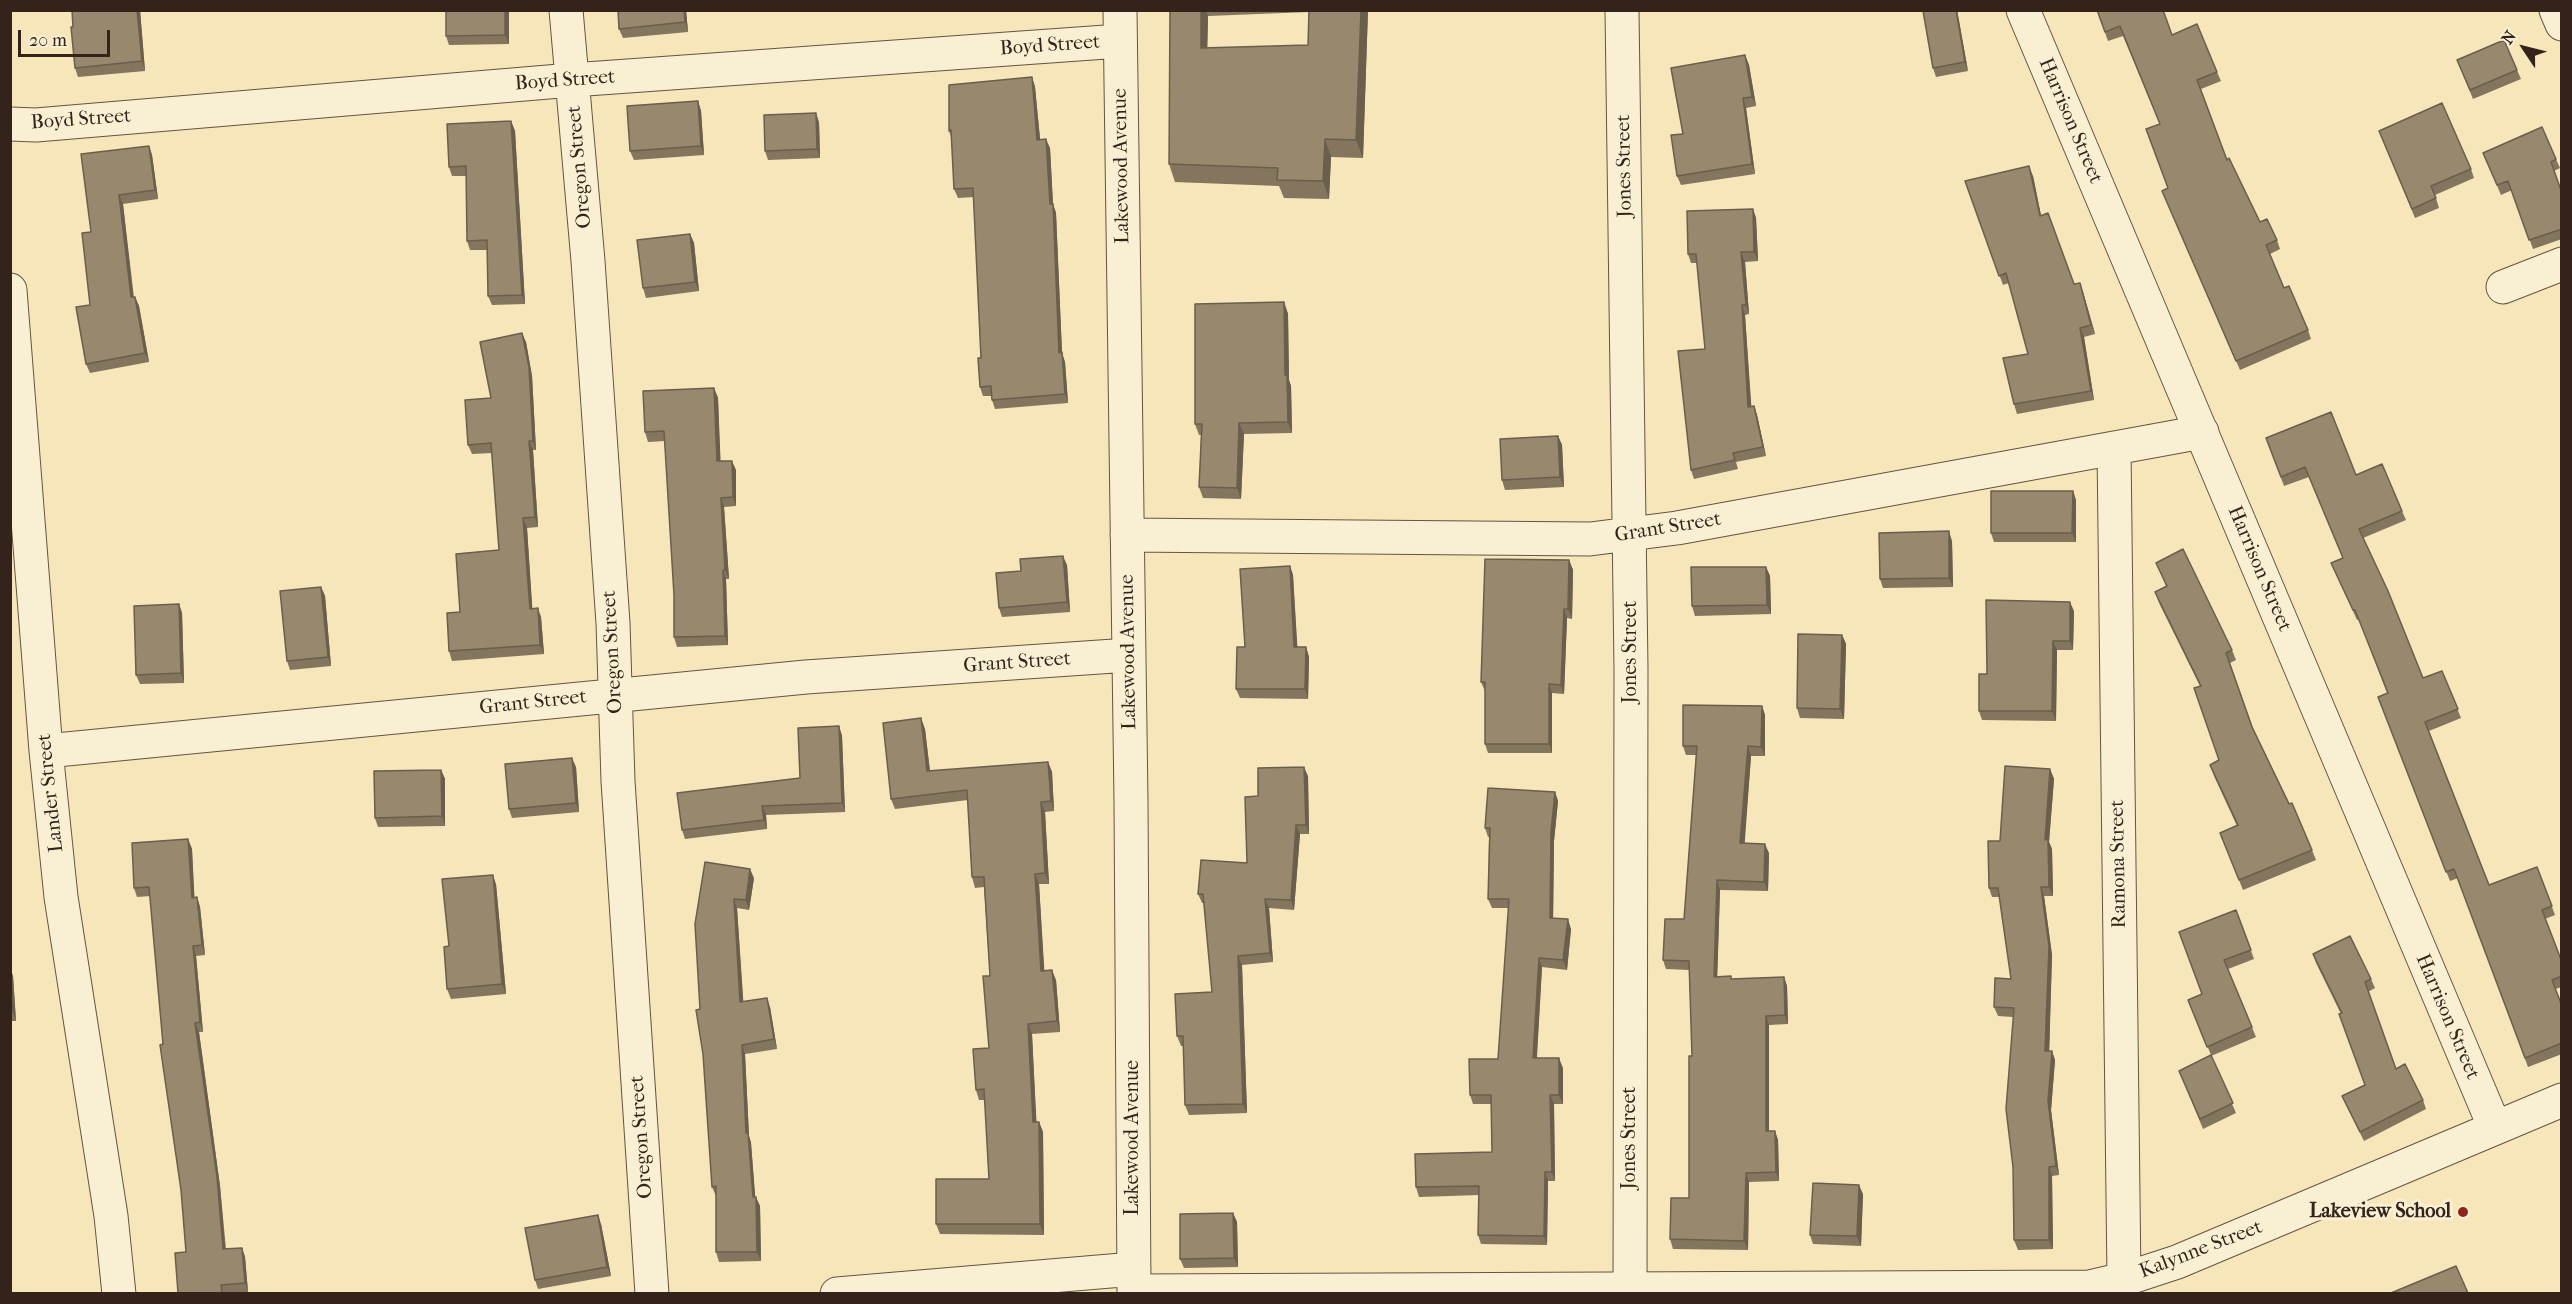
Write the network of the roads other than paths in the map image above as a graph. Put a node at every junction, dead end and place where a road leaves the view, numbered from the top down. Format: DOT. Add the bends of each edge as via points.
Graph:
graph roads {
  1 [pos="566,10"];
  2 [pos="1622,10"];
  3 [pos="2024,10"];
  4 [pos="2556,10"];
  5 [pos="2562,24"];
  6 [pos="1120,26"];
  7 [pos="572,80"];
  8 [pos="10,124"];
  9 [pos="2562,264"];
  10 [pos="2503,287"];
  11 [pos="10,290"];
  12 [pos="2202,432"];
  13 [pos="2114,448"];
  14 [pos="1127,535"];
  15 [pos="1630,535"];
  16 [pos="1129,655"];
  17 [pos="615,695"];
  18 [pos="46,752"];
  19 [pos="2562,1100"];
  20 [pos="2494,1128"];
  21 [pos="2124,1279"];
  22 [pos="1134,1284"];
  23 [pos="1630,1292"];
  24 [pos="118,1293"];
  25 [pos="652,1293"];
  26 [pos="837,1293"];
  1 -- 7 [label="street, Oregon Street"];
  2 -- 15 [label="street, Jones Street"];
  3 -- 12 [label="street, Harrison Street"];
  4 -- 5 [label="street"];
  6 -- 7 [label="street, Boyd Street"];
  6 -- 14 [label="street, Lakewood Avenue"];
  7 -- 8 [label="street, Boyd Street"];
  7 -- 17 [label="street, Oregon Street" via="589,273"];
  9 -- 10 [label="street"];
  11 -- 18 [label="street, Lander Street"];
  12 -- 13 [label="street, Grant Street"];
  12 -- 20 [label="street, Harrison Street"];
  13 -- 15 [label="street, Grant Street"];
  13 -- 21 [label="street, Ramona Street"];
  14 -- 15 [label="street, Grant Street" via="1590,539"];
  14 -- 16 [label="street, Lakewood Avenue"];
  15 -- 23 [label="street, Jones Street"];
  16 -- 17 [label="street, Grant Street" via="806,677"];
  16 -- 22 [label="street, Lakewood Avenue"];
  17 -- 18 [label="street, Grant Street"];
  17 -- 25 [label="street, Oregon Street"];
  18 -- 24 [label="street, Lander Street" via="61,897 111,1216"];
  19 -- 20 [label="street, Kalynne Street"];
  20 -- 21 [label="street, Kalynne Street" via="2177,1262"];
  21 -- 23 [label="street, Kalynne Street" via="2090,1287 2023,1289"];
  22 -- 23 [label="street, Kalynne Street"];
  22 -- 26 [label="street, Kalynne Street"];
}
